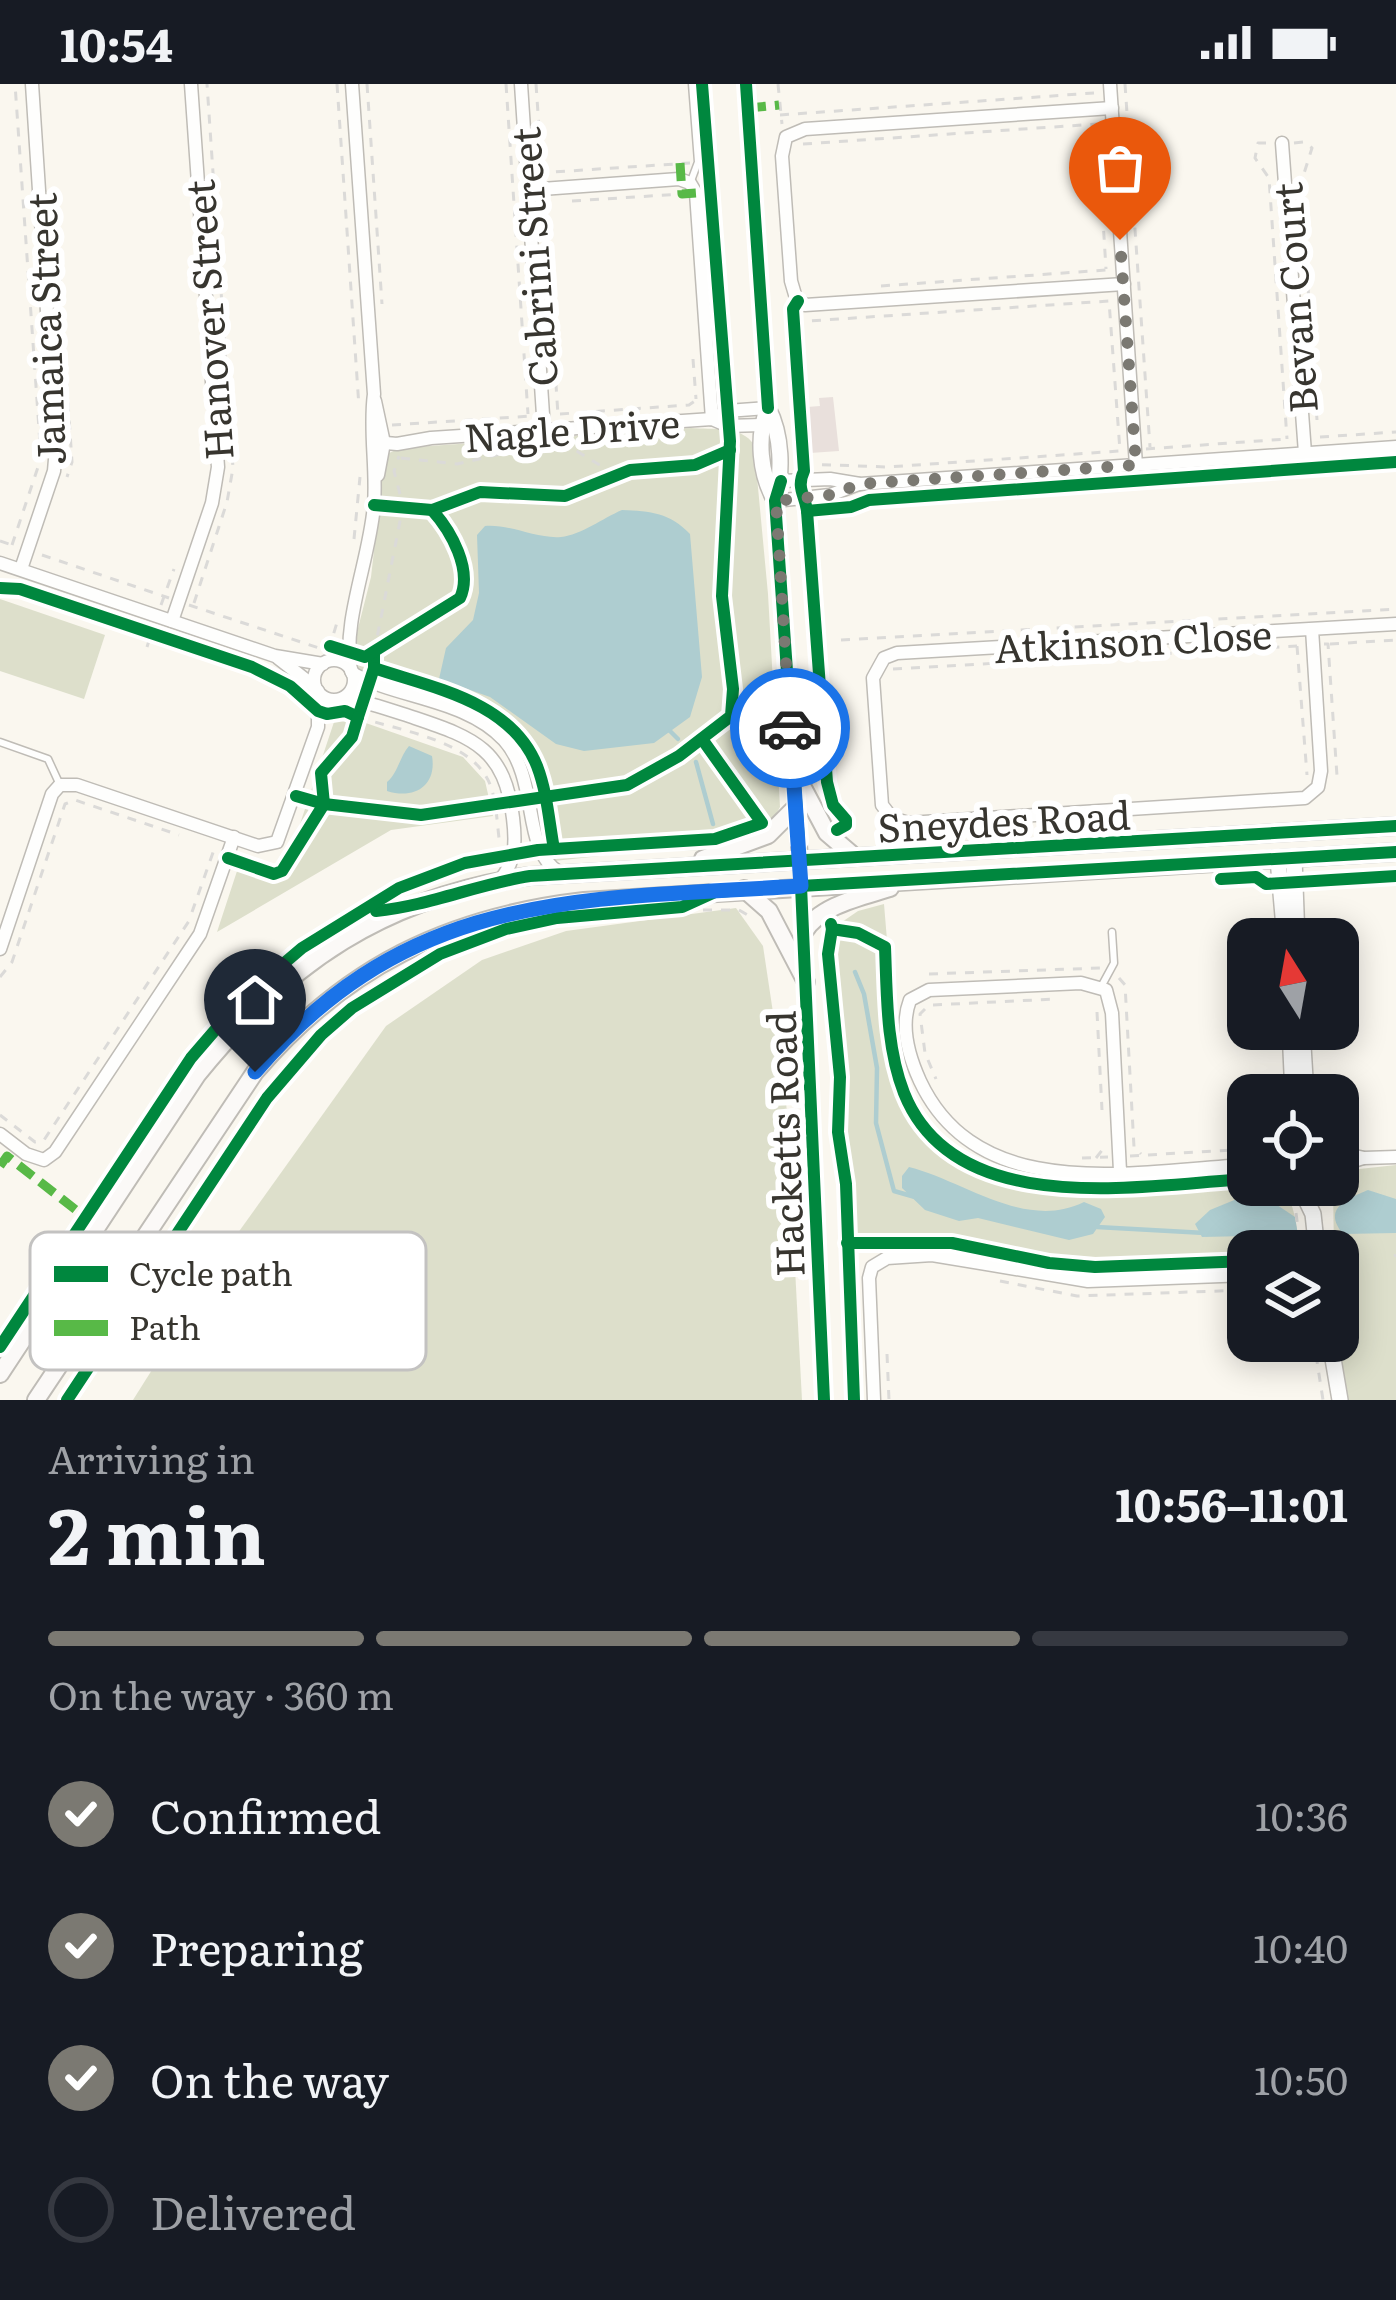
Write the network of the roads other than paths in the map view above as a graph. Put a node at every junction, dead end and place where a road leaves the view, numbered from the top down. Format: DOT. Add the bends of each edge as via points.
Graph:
graph roads {
  1 [pos="32,84"];
  2 [pos="191,84"];
  3 [pos="352,84"];
  4 [pos="521,84"];
  5 [pos="692,84"];
  6 [pos="746,84"];
  7 [pos="1110,84"];
  8 [pos="1112,108"];
  9 [pos="1282,143"];
  10 [pos="686,188"];
  11 [pos="536,189"];
  12 [pos="1124,284"];
  13 [pos="768,408"];
  14 [pos="712,419"];
  15 [pos="538,420"];
  16 [pos="769,424"];
  17 [pos="390,439"];
  18 [pos="1304,446"];
  19 [pos="1396,447"];
  20 [pos="1136,465"];
  21 [pos="773,482"];
  22 [pos="860,484"];
  23 [pos="776,501"];
  24 [pos="0,563"];
  25 [pos="21,569"];
  26 [pos="172,621"];
  27 [pos="1396,624"];
  28 [pos="1312,629"];
  29 [pos="340,649"];
  30 [pos="274,656"];
  31 [pos="325,663"];
  32 [pos="352,672"];
  33 [pos="316,689"];
  34 [pos="338,699"];
  35 [pos="322,720"];
  36 [pos="0,742"];
  37 [pos="792,767"];
  38 [pos="60,785"];
  39 [pos="794,809"];
  40 [pos="1396,826"];
  41 [pos="1283,832"];
  42 [pos="234,838"];
  43 [pos="1396,851"];
  44 [pos="855,857"];
  45 [pos="1286,858"];
  46 [pos="800,860"];
  47 [pos="674,868"];
  48 [pos="562,874"];
  49 [pos="500,880"];
  50 [pos="913,880"];
  51 [pos="801,886"];
  52 [pos="744,890"];
  53 [pos="1285,918"];
  54 [pos="1294,918"];
  55 [pos="804,932"];
  56 [pos="1112,932"];
  57 [pos="0,949"];
  58 [pos="806,982"];
  59 [pos="1101,987"];
  60 [pos="1,1136"];
  61 [pos="1359,1157"];
  62 [pos="1396,1157"];
  63 [pos="1364,1158"];
  64 [pos="1359,1160"];
  65 [pos="1120,1164"];
  66 [pos="1227,1165"];
  67 [pos="1307,1206"];
  68 [pos="1315,1206"];
  69 [pos="1313,1214"];
  70 [pos="1315,1230"];
  71 [pos="94,1232"];
  72 [pos="148,1232"];
  73 [pos="1227,1276"];
  74 [pos="30,1328"];
  75 [pos="1334,1362"];
  76 [pos="56,1370"];
  77 [pos="0,1374"];
  78 [pos="36,1400"];
  79 [pos="824,1400"];
  80 [pos="874,1400"];
  81 [pos="1340,1400"];
  1 -- 25 [label="street, Jamaica Street" via="56,448"];
  2 -- 26 [label="street, Hanover Street" via="218,467 212,503 171,599"];
  3 -- 17 [label="street" via="370,418"];
  4 -- 11 [label="street, Cabrini Street"];
  5 -- 10 [label="lane" via="698,162"];
  6 -- 13 [label="street"];
  7 -- 8 [label="street"];
  8 -- 12 [label="street"];
  8 -- 12 [label="street" via="805,129 782,155 790,281 798,301 811,306"];
  9 -- 18 [label="street, Bevan Court"];
  10 -- 11 [label="street" via="680,179"];
  10 -- 14 [label="street" via="696,193 703,399"];
  11 -- 15 [label="street, Cabrini Street"];
  12 -- 20 [label="street" via="1143,449"];
  13 -- 14 [label="street, Nagle Drive"];
  13 -- 16 [label="street"];
  14 -- 15 [label="street, Nagle Drive"];
  14 -- 16 [label="street, Nagle Drive"];
  15 -- 17 [label="street, Nagle Drive"];
  16 -- 21 [label="street"];
  17 -- 29 [label="street" via="350,634"];
  18 -- 19 [label="street"];
  18 -- 20 [label="street"];
  20 -- 22 [label="street"];
  21 -- 22 [label="street"];
  21 -- 23 [label="street"];
  22 -- 23 [label="street"];
  23 -- 37 [label="street"];
  24 -- 25 [label="street"];
  25 -- 26 [label="street"];
  26 -- 30 [label="street"];
  27 -- 28 [label="street, Atkinson Close"];
  28 -- 28 [label="street, Atkinson Close" via="1320,644 1310,796 902,823 881,800 873,678 897,652"];
  29 -- 31 [label="street"];
  29 -- 32 [label="street"];
  30 -- 31 [label="street"];
  30 -- 33 [label="street"];
  31 -- 32 [label="street" via="339,661"];
  31 -- 33 [label="street"];
  32 -- 34 [label="street" via="352,688"];
  32 -- 48 [label="street" via="496,733 523,769 538,850"];
  33 -- 34 [label="street"];
  33 -- 35 [label="street"];
  34 -- 35 [label="street"];
  34 -- 49 [label="street" via="475,741 502,771 511,801"];
  35 -- 42 [label="street" via="280,838 263,847"];
  36 -- 38 [label="lane" via="48,759"];
  37 -- 39 [label="street"];
  37 -- 44 [label="main road" via="827,833"];
  38 -- 42 [label="street"];
  38 -- 57 [label="street"];
  39 -- 46 [label="street"];
  39 -- 47 [label="main road" via="768,835"];
  40 -- 41 [label="main road, Sneydes Road"];
  41 -- 44 [label="main road, Sneydes Road"];
  41 -- 45 [label="main road"];
  42 -- 60 [label="street" via="200,934 55,1152 34,1158"];
  43 -- 45 [label="main road, Sneydes Road"];
  44 -- 46 [label="main road, Sneydes Road"];
  45 -- 50 [label="main road, Sneydes Road"];
  45 -- 53 [label="street"];
  45 -- 54 [label="street"];
  46 -- 47 [label="main road, Sneydes Road"];
  46 -- 51 [label="main road"];
  47 -- 48 [label="main road, Sneydes Road"];
  48 -- 49 [label="main road, Sneydes Road"];
  49 -- 71 [label="main road, Sneydes Road" via="425,901 307,963 197,1075"];
  50 -- 51 [label="main road, Sneydes Road"];
  50 -- 55 [label="main road" via="826,912"];
  51 -- 52 [label="main road, Sneydes Road"];
  51 -- 55 [label="street, Hacketts Road"];
  52 -- 58 [label="main road" via="770,910"];
  52 -- 72 [label="main road, Sneydes Road" via="531,907 380,963 292,1031 255,1072"];
  55 -- 58 [label="street, Hacketts Road"];
  56 -- 59 [label="lane" via="1111,972"];
  58 -- 79 [label="street, Hacketts Road"];
  59 -- 65 [label="street" via="1111,1004"];
  59 -- 65 [label="street" via="917,993 905,1017 913,1064 930,1098 991,1156 1059,1173"];
  61 -- 63 [label="street"];
  62 -- 63 [label="street"];
  63 -- 64 [label="street"];
  65 -- 66 [label="street"];
  67 -- 69 [label="street"];
  68 -- 69 [label="street"];
  69 -- 70 [label="street"];
  73 -- 80 [label="street" via="1088,1282 951,1256 880,1260 868,1286"];
  74 -- 77 [label="main road, Sneydes Road"];
  75 -- 81 [label="street"];
  76 -- 78 [label="main road, Sneydes Road"];
}
